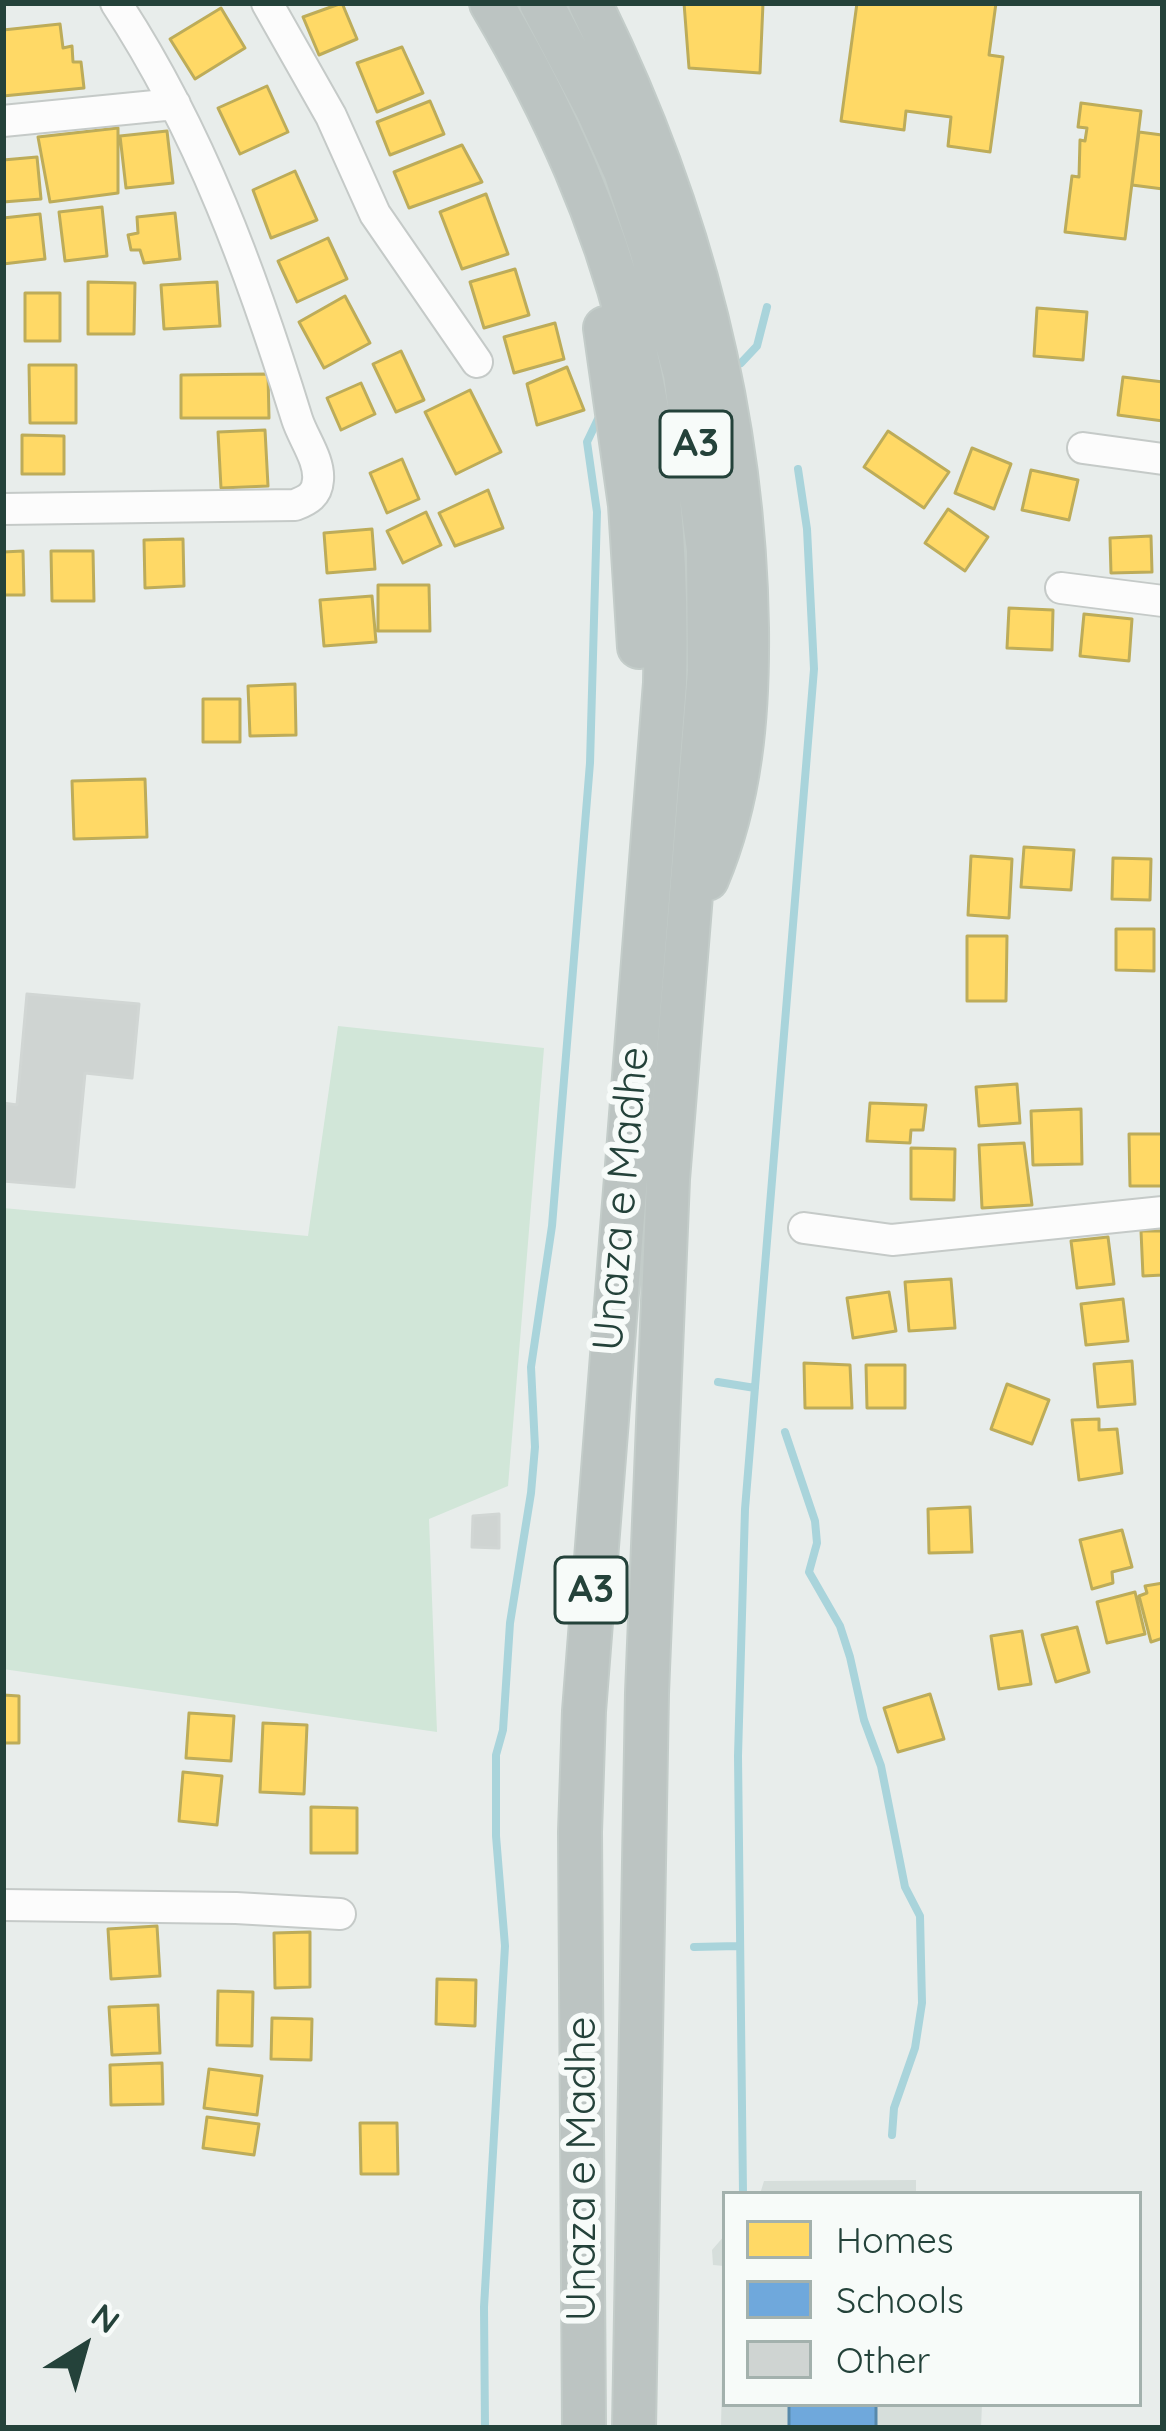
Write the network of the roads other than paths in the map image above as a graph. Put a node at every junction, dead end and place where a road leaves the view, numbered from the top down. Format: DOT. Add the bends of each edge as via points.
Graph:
graph roads {
  1 [pos="116,3"];
  2 [pos="267,3"];
  3 [pos="460,3"];
  4 [pos="490,3"];
  5 [pos="541,3"];
  6 [pos="590,3"];
  7 [pos="175,104"];
  8 [pos="3,121"];
  9 [pos="477,362"];
  10 [pos="1083,448"];
  11 [pos="1163,459"];
  12 [pos="3,509"];
  13 [pos="1061,589"];
  14 [pos="1163,601"];
  15 [pos="658,754"];
  16 [pos="692,914"];
  17 [pos="1163,1212"];
  18 [pos="804,1228"];
  19 [pos="3,1905"];
  20 [pos="340,1914"];
  21 [pos="584,2428"];
  22 [pos="634,2428"];
  1 -- 7 [label="street"];
  2 -- 9 [label="street" via="332,116 375,214"];
  3 -- 15 [label="highway" via="542,142 599,300"];
  4 -- 15 [label="highway, Unaza e Madhe / A3" via="587,190 637,348 663,519"];
  5 -- 16 [label="highway, Unaza e Madhe / A3" via="625,171 686,374 709,607"];
  6 -- 16 [label="highway" via="684,230 740,494 747,658 741,767 727,833"];
  7 -- 8 [label="street"];
  7 -- 12 [label="street" via="248,268 318,485 296,505"];
  10 -- 11 [label="street"];
  13 -- 14 [label="street"];
  15 -- 21 [label="highway, Unaza e Madhe / A3" via="584,1711"];
  16 -- 22 [label="highway, Unaza e Madhe / A3" via="668,1179 645,1754"];
  17 -- 18 [label="street" via="892,1240"];
  19 -- 20 [label="street"];
}
